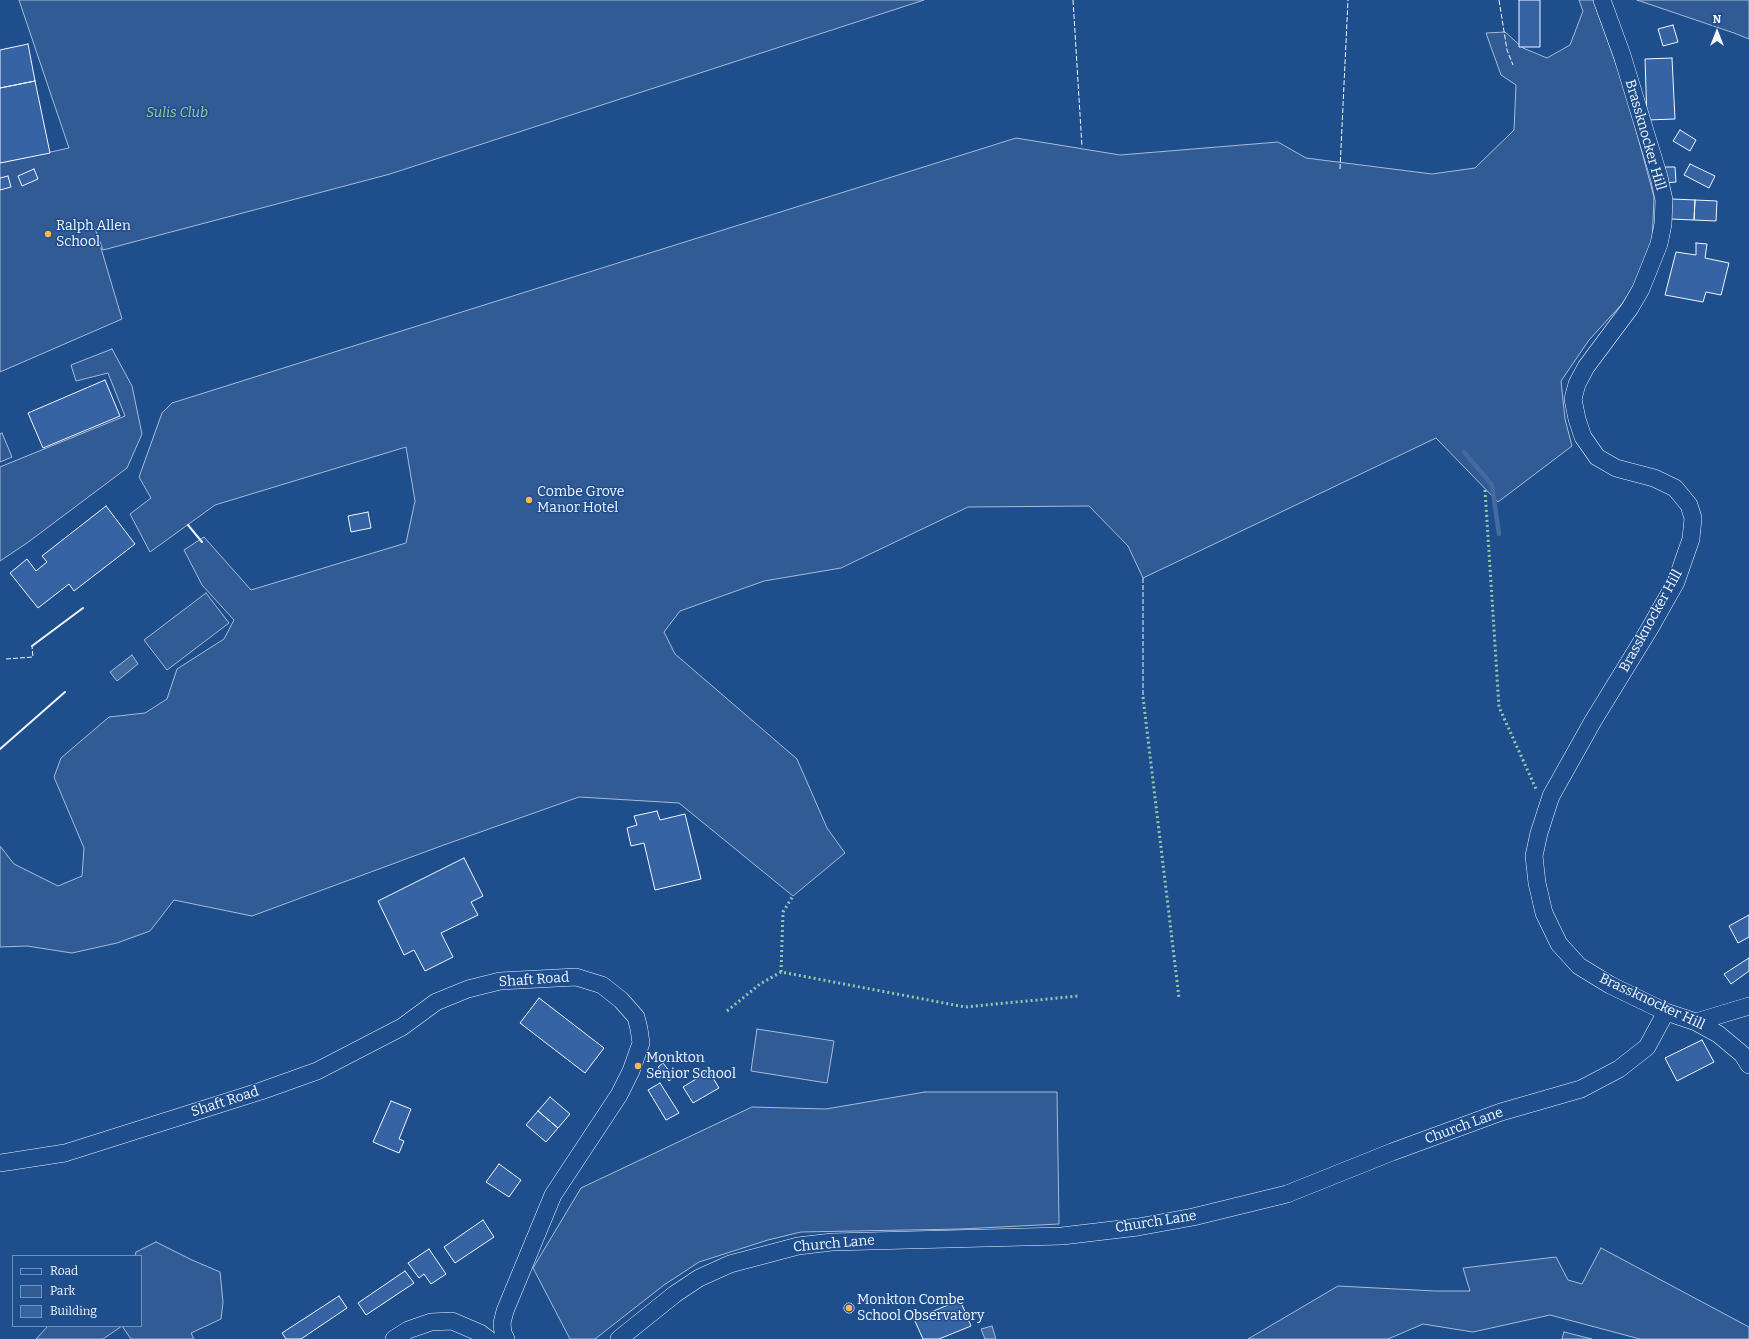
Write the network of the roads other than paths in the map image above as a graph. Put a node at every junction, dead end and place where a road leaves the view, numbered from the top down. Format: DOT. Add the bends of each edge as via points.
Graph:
graph roads {
  1 [pos="1602,0"];
  2 [pos="1749,1006"];
  3 [pos="1666,1012"];
  4 [pos="1696,1022"];
  5 [pos="1749,1065"];
  6 [pos="0,1162"];
  7 [pos="394,1339"];
  8 [pos="488,1339"];
  9 [pos="506,1339"];
  10 [pos="619,1339"];
  1 -- 3 [label="street, Brassknocker Hill" via="1622,55 1659,177 1664,200 1663,224 1659,244 1641,289 1586,367 1573,399 1583,437 1597,457 1616,468 1654,478 1675,488 1689,505 1693,518 1692,539 1676,582 1551,796 1534,856 1544,913 1559,944 1579,966 1610,985"];
  2 -- 4 [label="street"];
  3 -- 4 [label="street, Brassknocker Hill"];
  3 -- 10 [label="street, Church Lane" via="1647,1047 1619,1069 1581,1089 1501,1112 1287,1194 1193,1217 1070,1235 832,1242 798,1246 730,1264 699,1278"];
  4 -- 5 [label="street, Brassknocker Hill" via="1718,1034 1742,1054"];
  6 -- 9 [label="street, Shaft Road" via="65,1153 317,1071 402,1027 436,1002 468,989 500,980 576,977 602,985 621,1000 636,1017 641,1043 619,1095 553,1195 505,1311 502,1323"];
  7 -- 8 [label="street" via="408,1330 431,1322 452,1320"];
}
